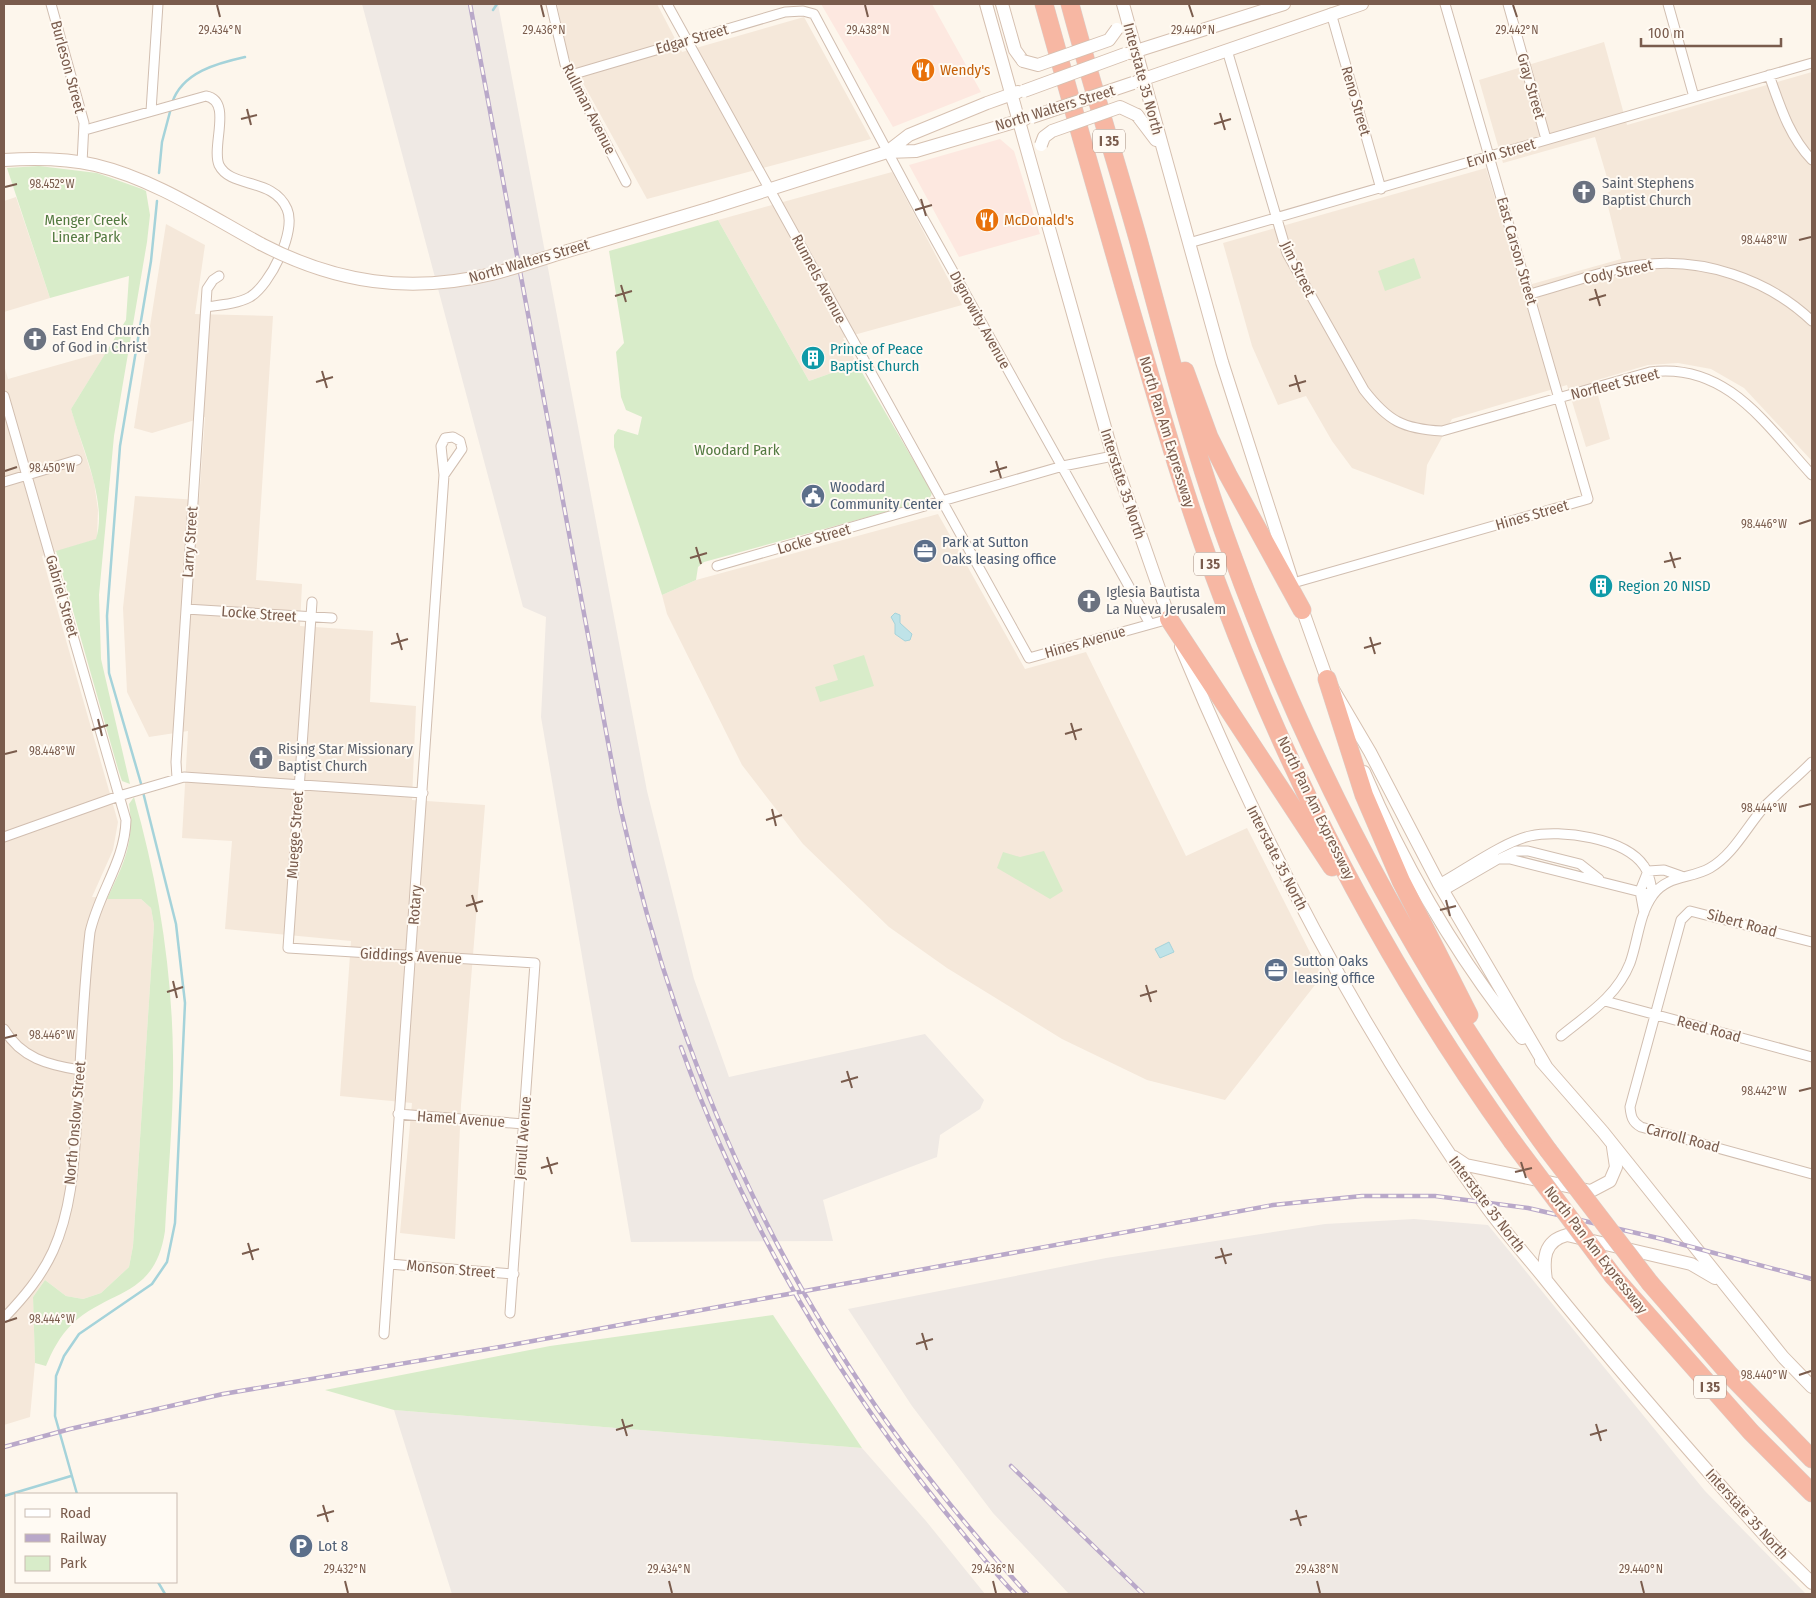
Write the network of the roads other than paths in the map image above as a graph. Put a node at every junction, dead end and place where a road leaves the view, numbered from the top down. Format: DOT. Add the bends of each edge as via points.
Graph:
graph roads {
  1 [pos="51,4"];
  2 [pos="158,4"];
  3 [pos="551,4"];
  4 [pos="667,4"];
  5 [pos="986,4"];
  6 [pos="1002,4"];
  7 [pos="1038,4"];
  8 [pos="1044,4"];
  9 [pos="1071,4"];
  10 [pos="1117,4"];
  11 [pos="1123,4"];
  12 [pos="1284,4"];
  13 [pos="1362,4"];
  14 [pos="1445,4"];
  15 [pos="1508,4"];
  16 [pos="1668,4"];
  17 [pos="1331,13"];
  18 [pos="814,14"];
  19 [pos="687,40"];
  20 [pos="1056,48"];
  21 [pos="1227,50"];
  22 [pos="1130,52"];
  23 [pos="1812,63"];
  24 [pos="570,75"];
  25 [pos="1769,75"];
  26 [pos="1139,81"];
  27 [pos="1011,94"];
  28 [pos="1694,97"];
  29 [pos="151,111"];
  30 [pos="1019,121"];
  31 [pos="85,130"];
  32 [pos="1546,140"];
  33 [pos="1162,148"];
  34 [pos="887,152"];
  35 [pos="1489,156"];
  36 [pos="4,160"];
  37 [pos="1812,160"];
  38 [pos="82,163"];
  39 [pos="1035,177"];
  40 [pos="626,182"];
  41 [pos="1381,189"];
  42 [pos="771,190"];
  43 [pos="1276,218"];
  44 [pos="1138,238"];
  45 [pos="1189,243"];
  46 [pos="219,276"];
  47 [pos="1530,294"];
  48 [pos="206,307"];
  49 [pos="1812,321"];
  50 [pos="4,396"];
  51 [pos="1559,398"];
  52 [pos="1442,431"];
  53 [pos="1113,456"];
  54 [pos="77,460"];
  55 [pos="1062,466"];
  56 [pos="27,475"];
  57 [pos="444,475"];
  58 [pos="1812,475"];
  59 [pos="4,482"];
  60 [pos="1588,499"];
  61 [pos="942,501"];
  62 [pos="717,566"];
  63 [pos="1293,584"];
  64 [pos="312,602"];
  65 [pos="186,609"];
  66 [pos="1302,610"];
  67 [pos="310,617"];
  68 [pos="332,618"];
  69 [pos="1169,619"];
  70 [pos="1150,624"];
  71 [pos="1029,658"];
  72 [pos="1327,679"];
  73 [pos="1812,762"];
  74 [pos="177,778"];
  75 [pos="299,784"];
  76 [pos="423,793"];
  77 [pos="119,796"];
  78 [pos="4,837"];
  79 [pos="1648,872"];
  80 [pos="1681,876"];
  81 [pos="1441,887"];
  82 [pos="1640,891"];
  83 [pos="1653,895"];
  84 [pos="1644,913"];
  85 [pos="1812,942"];
  86 [pos="288,948"];
  87 [pos="411,956"];
  88 [pos="534,963"];
  89 [pos="1606,1000"];
  90 [pos="1655,1014"];
  91 [pos="4,1029"];
  92 [pos="1561,1036"];
  93 [pos="1812,1057"];
  94 [pos="1547,1068"];
  95 [pos="80,1070"];
  96 [pos="1472,1084"];
  97 [pos="398,1114"];
  98 [pos="524,1124"];
  99 [pos="1530,1125"];
  100 [pos="1612,1145"];
  101 [pos="1450,1154"];
  102 [pos="1812,1174"];
  103 [pos="389,1264"];
  104 [pos="514,1274"];
  105 [pos="1546,1281"];
  106 [pos="1723,1284"];
  107 [pos="510,1313"];
  108 [pos="4,1318"];
  109 [pos="384,1334"];
  110 [pos="1812,1387"];
  111 [pos="1812,1459"];
  112 [pos="1812,1493"];
  113 [pos="1812,1583"];
  1 -- 31 [label="street, Burleson Street"];
  2 -- 29 [label="street"];
  3 -- 24 [label="street, Rullman Avenue"];
  4 -- 19 [label="street, Runnels Avenue"];
  5 -- 27 [label="main road, Interstate 35 North"];
  6 -- 10 [label="main road, bridge" via="1015,50 1023,61 1038,65 1109,40 1116,29"];
  7 -- 20 [label="highway"];
  8 -- 20 [label="highway, North Pan Am Expressway / I 35"];
  9 -- 44 [label="highway, North Pan Am Expressway / I 35"];
  11 -- 22 [label="main road, Interstate 35 North"];
  12 -- 22 [label="main road, North Walters Street"];
  13 -- 17 [label="main road, North Walters Street"];
  14 -- 35 [label="street, East Carson Street"];
  15 -- 32 [label="street, Gray Street"];
  16 -- 28 [label="street"];
  17 -- 21 [label="main road, North Walters Street"];
  17 -- 41 [label="street, Reno Street"];
  18 -- 19 [label="street, Edgar Street" via="785,12"];
  18 -- 34 [label="street, Dignowity Avenue"];
  19 -- 24 [label="street, Edgar Street"];
  19 -- 42 [label="street, Runnels Avenue"];
  20 -- 96 [label="highway, North Pan Am Expressway / I 35" via="1174,458 1235,630 1289,756 1348,875 1416,995"];
  21 -- 26 [label="main road, North Walters Street"];
  21 -- 43 [label="street, Jim Street"];
  22 -- 26 [label="main road, Interstate 35 North"];
  22 -- 27 [label="main road, North Walters Street, bridge"];
  23 -- 25 [label="street, Ervin Street"];
  24 -- 40 [label="street, Rullman Avenue"];
  25 -- 28 [label="street, Ervin Street"];
  25 -- 37 [label="street" via="1795,139"];
  26 -- 30 [label="main road, North Walters Street, bridge"];
  26 -- 33 [label="main road, Interstate 35 North"];
  27 -- 30 [label="main road, Interstate 35 North"];
  27 -- 34 [label="main road, North Walters Street" via="909,135"];
  28 -- 32 [label="street, Ervin Street"];
  29 -- 31 [label="street"];
  29 -- 48 [label="street" via="206,96 215,100 220,110 217,155 222,171 229,177 272,191 286,207 290,229 285,246 256,293 237,303"];
  30 -- 34 [label="main road, North Walters Street" via="916,151"];
  30 -- 39 [label="main road, Interstate 35 North"];
  31 -- 38 [label="street"];
  32 -- 35 [label="street, Ervin Street"];
  33 -- 39 [label="main road, bridge" via="1137,115 1120,107 1052,131 1044,137"];
  33 -- 45 [label="main road, Interstate 35 North"];
  34 -- 42 [label="main road, North Walters Street"];
  34 -- 55 [label="street, Dignowity Avenue"];
  35 -- 41 [label="street, Ervin Street"];
  35 -- 47 [label="street, East Carson Street"];
  36 -- 38 [label="main road, North Walters Street" via="40,158"];
  38 -- 42 [label="main road, North Walters Street, bridge" via="112,169 156,187 288,258 334,274 382,283 434,284 491,274"];
  39 -- 53 [label="main road, Interstate 35 North"];
  41 -- 43 [label="street, Ervin Street"];
  42 -- 61 [label="street, Runnels Avenue"];
  43 -- 45 [label="street, Ervin Street"];
  43 -- 52 [label="street, Jim Street" via="1296,272 1364,390 1378,408 1404,426"];
  44 -- 66 [label="highway" via="1209,437"];
  44 -- 99 [label="highway, North Pan Am Expressway / I 35" via="1196,453 1245,591 1307,738 1396,914 1457,1016"];
  45 -- 63 [label="main road, Interstate 35 North" via="1222,362"];
  46 -- 48 [label="street, Larry Street" via="207,289"];
  47 -- 49 [label="street, Cody Street" via="1639,265 1683,264 1718,270 1760,285 1784,297"];
  47 -- 51 [label="street, East Carson Street"];
  48 -- 65 [label="street, Larry Street"];
  50 -- 56 [label="street, Gabriel Street"];
  51 -- 52 [label="street, Norfleet Street"];
  51 -- 58 [label="street, Norfleet Street" via="1650,372 1675,370 1700,376 1726,387 1753,409"];
  51 -- 60 [label="street, East Carson Street"];
  53 -- 55 [label="street, Locke Street"];
  53 -- 69 [label="main road, Interstate 35 North"];
  54 -- 56 [label="street"];
  55 -- 61 [label="street, Locke Street"];
  55 -- 70 [label="street, Dignowity Avenue"];
  56 -- 59 [label="street"];
  56 -- 77 [label="street, Gabriel Street"];
  57 -- 76 [label="street, Rotary"];
  60 -- 63 [label="street, Hines Street"];
  61 -- 62 [label="street, Locke Street"];
  61 -- 71 [label="street, Runnels Avenue"];
  63 -- 66 [label="main road, Interstate 35 North"];
  64 -- 67 [label="street, Muegge Street"];
  65 -- 67 [label="street, Locke Street"];
  65 -- 74 [label="street, Larry Street"];
  66 -- 72 [label="main road, Interstate 35 North"];
  67 -- 68 [label="street, Locke Street"];
  67 -- 75 [label="street, Muegge Street"];
  69 -- 70 [label="street, Hines Avenue"];
  69 -- 96 [label="highway" via="1316,841 1421,1021"];
  69 -- 101 [label="main road, Interstate 35 North" via="1232,768 1282,870 1337,973 1426,1121"];
  70 -- 71 [label="street, Hines Avenue"];
  72 -- 81 [label="main road" via="1370,752"];
  72 -- 94 [label="main road" via="1373,793 1415,877 1500,1010"];
  72 -- 99 [label="highway" via="1364,795 1388,852 1467,1012"];
  73 -- 80 [label="street" via="1765,807 1719,862 1708,869"];
  74 -- 75 [label="street"];
  74 -- 77 [label="street"];
  75 -- 76 [label="street"];
  75 -- 86 [label="street, Muegge Street"];
  76 -- 87 [label="street, Rotary"];
  77 -- 78 [label="street"];
  77 -- 95 [label="street, North Onslow Street" via="126,820 124,840 90,932"];
  79 -- 80 [label="street" via="1664,870"];
  79 -- 81 [label="street" via="1644,864 1616,844 1556,833 1530,836 1510,843"];
  79 -- 82 [label="street"];
  79 -- 83 [label="street"];
  80 -- 83 [label="street" via="1660,887"];
  81 -- 82 [label="street" via="1516,851 1528,851 1580,864 1602,882"];
  81 -- 94 [label="main road"];
  82 -- 83 [label="street"];
  82 -- 84 [label="street"];
  83 -- 84 [label="street"];
  84 -- 89 [label="street" via="1630,962 1619,986"];
  85 -- 90 [label="street, Sibert Road" via="1690,911 1682,920"];
  86 -- 87 [label="street, Giddings Avenue"];
  87 -- 88 [label="street, Giddings Avenue"];
  87 -- 97 [label="street, Rotary"];
  88 -- 98 [label="street, Jenull Avenue"];
  89 -- 90 [label="street, Reed Road"];
  89 -- 92 [label="street"];
  90 -- 93 [label="street, Reed Road"];
  90 -- 102 [label="street, Carroll Road" via="1630,1107 1636,1124"];
  91 -- 95 [label="street" via="13,1044 29,1056 48,1064"];
  94 -- 100 [label="main road"];
  95 -- 108 [label="street, North Onslow Street" via="69,1202 63,1225 54,1250 35,1284"];
  96 -- 112 [label="highway, North Pan Am Expressway / I 35, bridge" via="1613,1276 1751,1432"];
  97 -- 98 [label="street, Hamel Avenue"];
  97 -- 103 [label="street, Rotary"];
  98 -- 104 [label="street, Jenull Avenue"];
  99 -- 111 [label="highway, North Pan Am Expressway / I 35, bridge" via="1650,1283 1730,1375"];
  100 -- 101 [label="main road" via="1616,1166 1610,1181 1591,1191 1466,1165"];
  100 -- 106 [label="main road"];
  101 -- 105 [label="main road, Interstate 35 North" via="1494,1217"];
  103 -- 104 [label="street, Monson Street"];
  103 -- 109 [label="street, Rotary"];
  104 -- 107 [label="street, Jenull Avenue"];
  105 -- 106 [label="main road" via="1544,1266 1549,1245 1566,1235 1691,1264"];
  105 -- 113 [label="main road, Interstate 35 North" via="1709,1474"];
  106 -- 110 [label="main road"];
}
